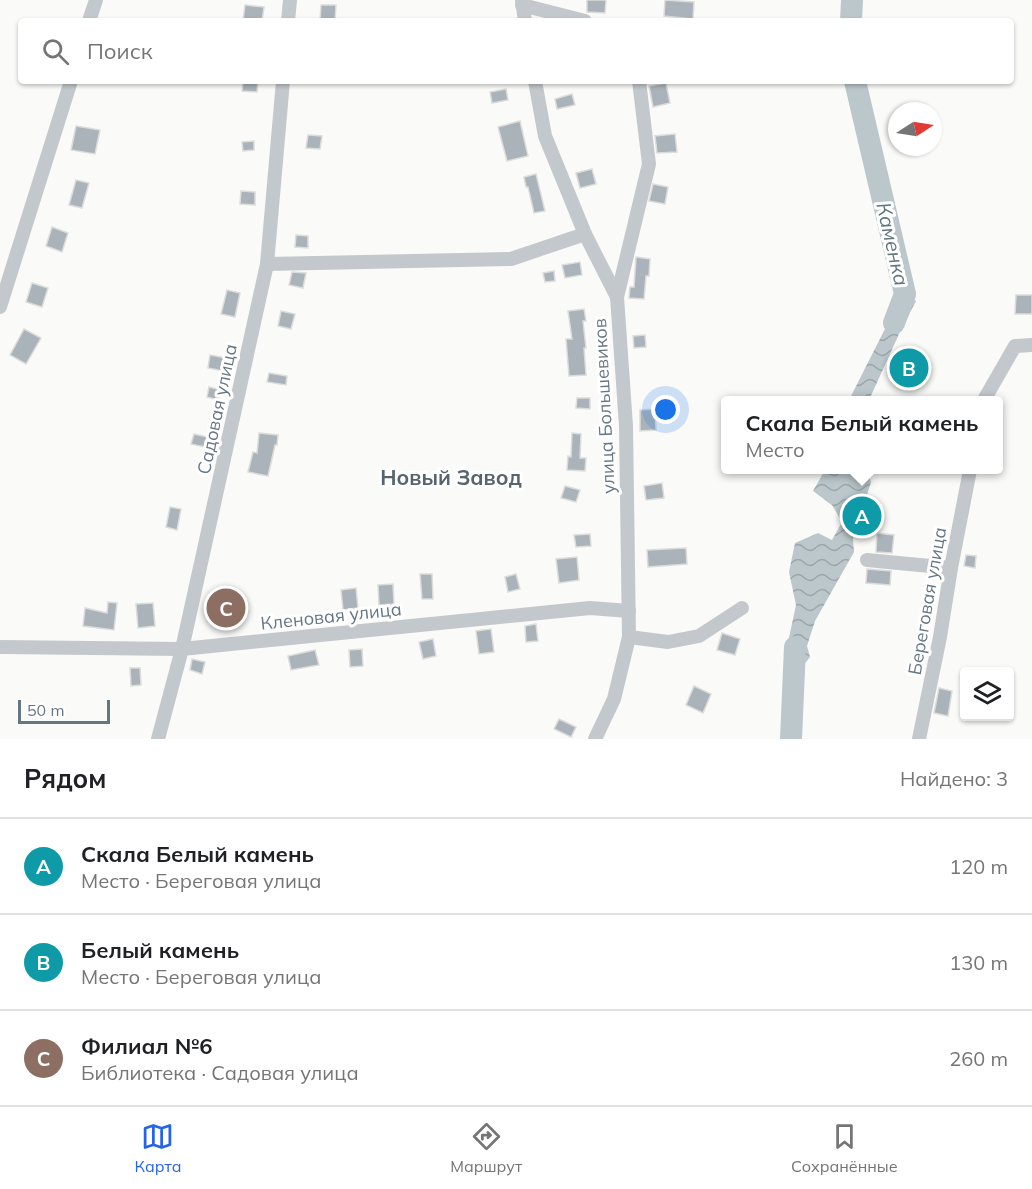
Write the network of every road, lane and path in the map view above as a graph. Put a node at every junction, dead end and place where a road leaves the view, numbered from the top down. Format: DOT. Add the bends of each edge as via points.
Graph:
graph roads {
  1 [pos="96,0"];
  2 [pos="290,0"];
  3 [pos="522,2"];
  4 [pos="90,18"];
  5 [pos="288,18"];
  6 [pos="525,18"];
  7 [pos="575,18"];
  8 [pos="69,84"];
  9 [pos="283,84"];
  10 [pos="536,84"];
  11 [pos="639,84"];
  12 [pos="585,234"];
  13 [pos="267,264"];
  14 [pos="617,297"];
  15 [pos="0,307"];
  16 [pos="1032,345"];
  17 [pos="985,396"];
  18 [pos="969,474"];
  19 [pos="867,560"];
  20 [pos="951,568"];
  21 [pos="742,608"];
  22 [pos="628,611"];
  23 [pos="629,637"];
  24 [pos="0,647"];
  25 [pos="182,649"];
  26 [pos="158,739"];
  27 [pos="595,739"];
  28 [pos="919,739"];
  1 -- 4 [label="street"];
  2 -- 5 [label="street"];
  3 -- 6 [label="street"];
  3 -- 7 [label="street"];
  8 -- 15 [label="street"];
  9 -- 13 [label="street, Садовая улица"];
  10 -- 12 [label="street, улица Большевиков" via="545,136"];
  11 -- 14 [label="street" via="649,164"];
  12 -- 13 [label="street" via="511,259"];
  12 -- 14 [label="street, улица Большевиков"];
  13 -- 25 [label="street, Садовая улица"];
  14 -- 22 [label="street, улица Большевиков" via="626,426"];
  16 -- 17 [label="street" via="1015,346"];
  18 -- 20 [label="street, Береговая улица"];
  19 -- 20 [label="street"];
  20 -- 28 [label="street, Береговая улица"];
  21 -- 23 [label="street" via="699,636 668,642"];
  22 -- 23 [label="street, улица Большевиков"];
  22 -- 25 [label="street, Кленовая улица" via="590,608"];
  23 -- 27 [label="street, улица Большевиков" via="614,699"];
  24 -- 25 [label="street, Кленовая улица"];
  25 -- 26 [label="street, Садовая улица"];
}
